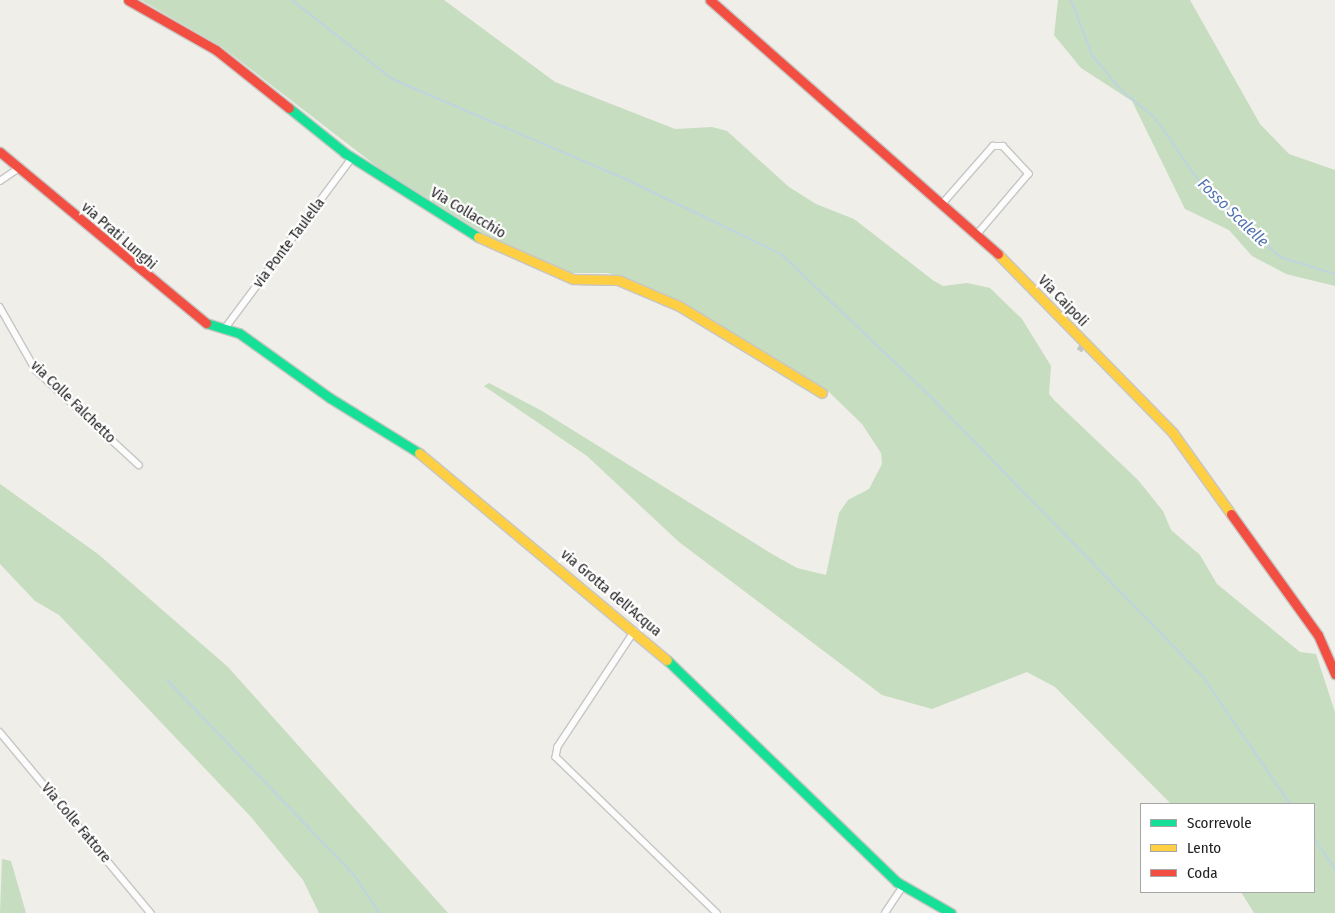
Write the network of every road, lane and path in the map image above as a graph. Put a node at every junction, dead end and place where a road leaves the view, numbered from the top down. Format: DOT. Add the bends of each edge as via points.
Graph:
graph roads {
  1 [pos="128,0"];
  2 [pos="710,0"];
  3 [pos="0,152"];
  4 [pos="352,158"];
  5 [pos="19,168"];
  6 [pos="0,182"];
  7 [pos="942,204"];
  8 [pos="977,235"];
  9 [pos="0,307"];
  10 [pos="226,328"];
  11 [pos="822,393"];
  12 [pos="140,464"];
  13 [pos="636,630"];
  14 [pos="1335,674"];
  15 [pos="0,732"];
  16 [pos="903,886"];
  17 [pos="151,913"];
  18 [pos="717,913"];
  19 [pos="885,913"];
  20 [pos="951,913"];
  1 -- 4 [label="street, Via Collacchio" via="216,50"];
  2 -- 7 [label="street, Via Caipoli"];
  3 -- 5 [label="street, via Prati Lunghi"];
  4 -- 10 [label="street, via Ponte Taulella"];
  4 -- 11 [label="street, Via Collacchio" via="496,247 572,279 618,280 679,306"];
  5 -- 6 [label="street"];
  5 -- 10 [label="street, via Prati Lunghi" via="191,316 204,324"];
  7 -- 8 [label="street, Via Caipoli"];
  7 -- 8 [label="street" via="994,145 1009,152 1028,169 1029,176"];
  8 -- 14 [label="street, Via Caipoli" via="1184,446 1318,635"];
  9 -- 12 [label="street, via Colle Falchetto" via="36,370"];
  10 -- 13 [label="street, via Grotta dell'Acqua" via="414,448"];
  13 -- 16 [label="street, via Grotta dell'Acqua"];
  13 -- 18 [label="street" via="558,747 556,757"];
  15 -- 17 [label="street, Via Colle Fattore"];
  16 -- 19 [label="street"];
  16 -- 20 [label="street, via Grotta dell'Acqua"];
}
